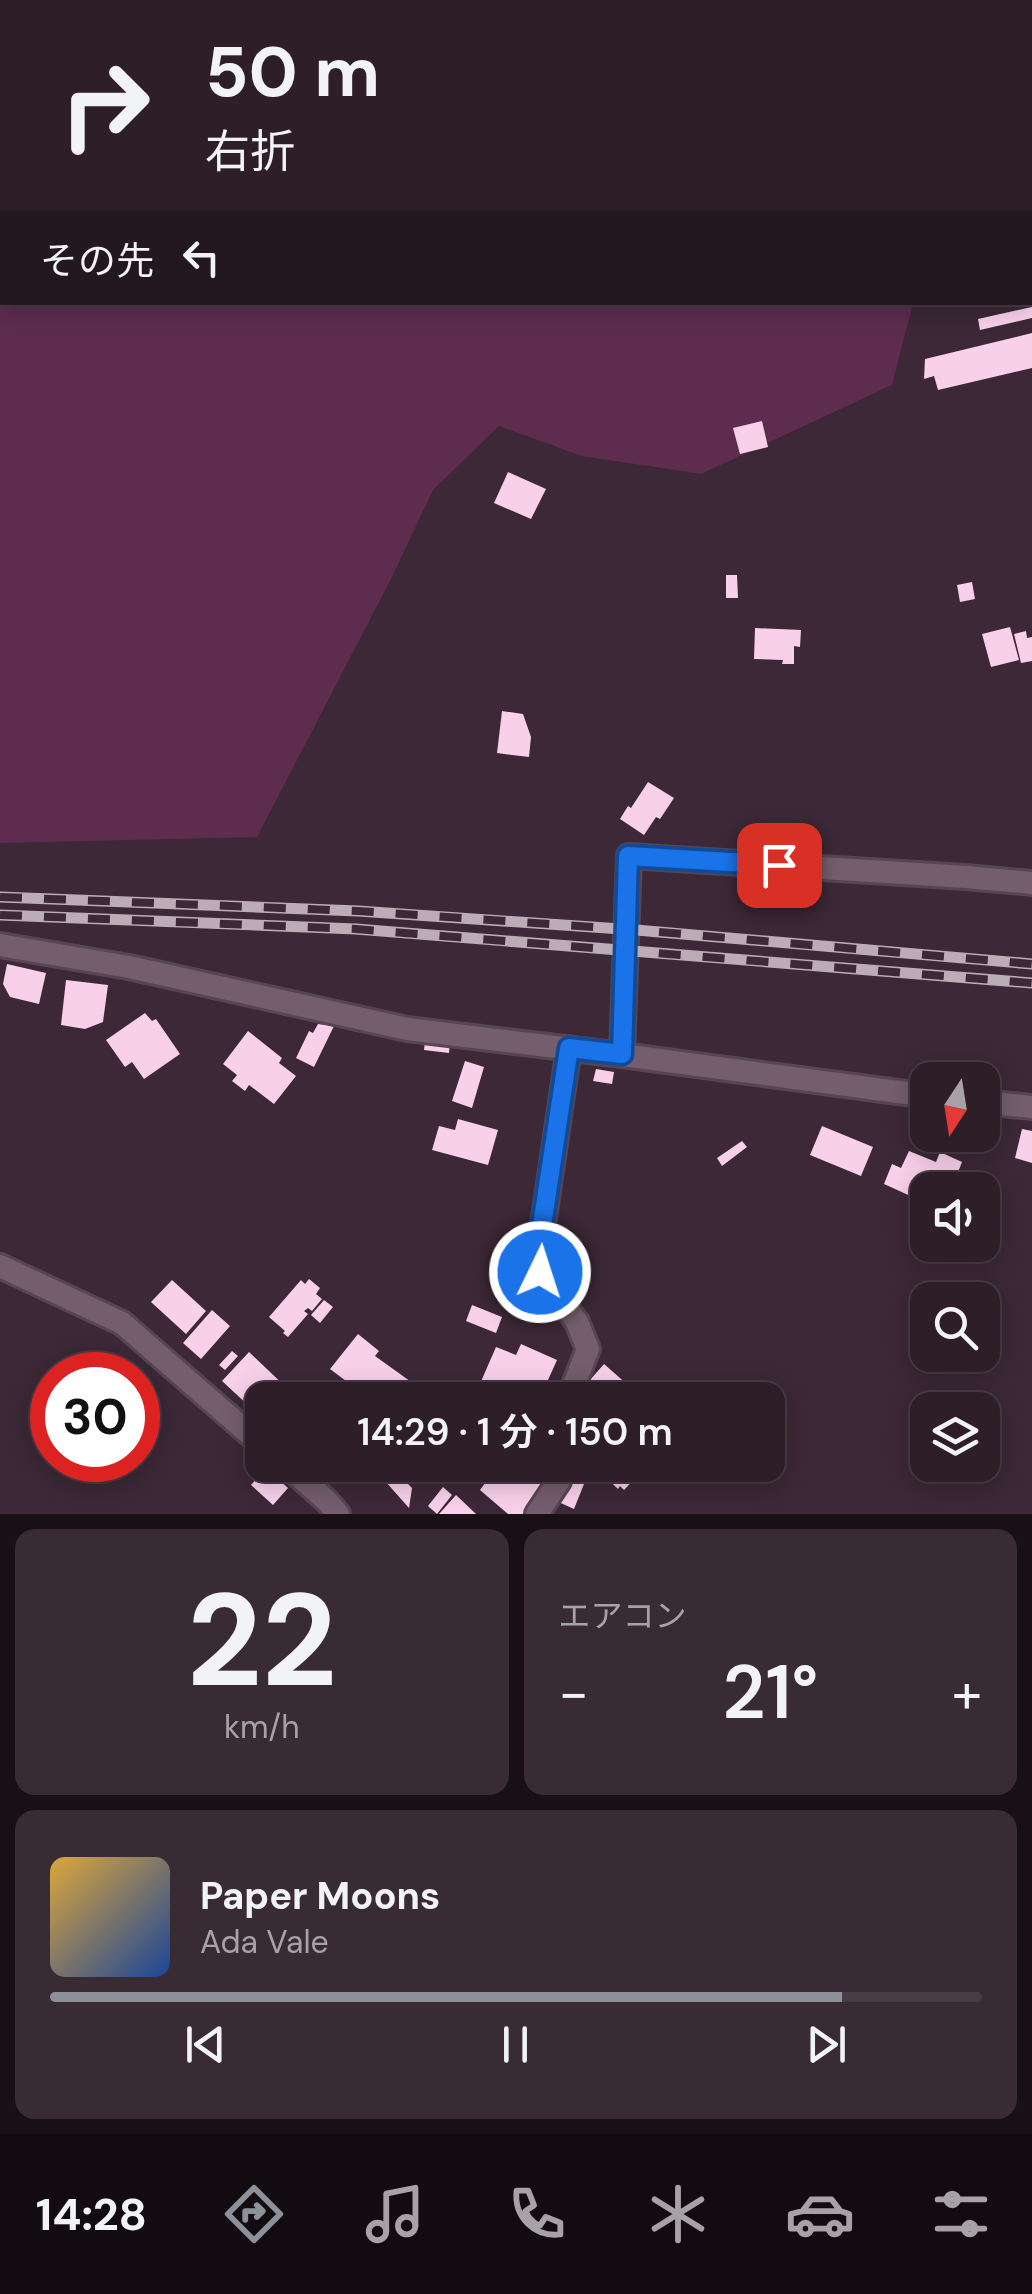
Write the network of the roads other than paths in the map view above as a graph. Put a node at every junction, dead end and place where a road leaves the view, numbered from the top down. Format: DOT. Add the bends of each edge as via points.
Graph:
graph roads {
  1 [pos="1032,883"];
  2 [pos="0,945"];
  3 [pos="569,1048"];
  4 [pos="622,1054"];
  5 [pos="910,1094"];
  6 [pos="1000,1103"];
  7 [pos="1032,1106"];
  8 [pos="0,1266"];
  9 [pos="575,1382"];
  10 [pos="245,1429"];
  11 [pos="306,1482"];
  12 [pos="559,1482"];
  13 [pos="338,1514"];
  14 [pos="537,1514"];
  1 -- 4 [label="street" via="628,856"];
  2 -- 3 [label="street" via="406,1029"];
  3 -- 4 [label="street"];
  3 -- 9 [label="street" via="538,1252 540,1272 588,1349"];
  4 -- 5 [label="street"];
  6 -- 7 [label="street"];
  8 -- 10 [label="street" via="122,1323"];
  11 -- 13 [label="street"];
  12 -- 14 [label="street"];
}
